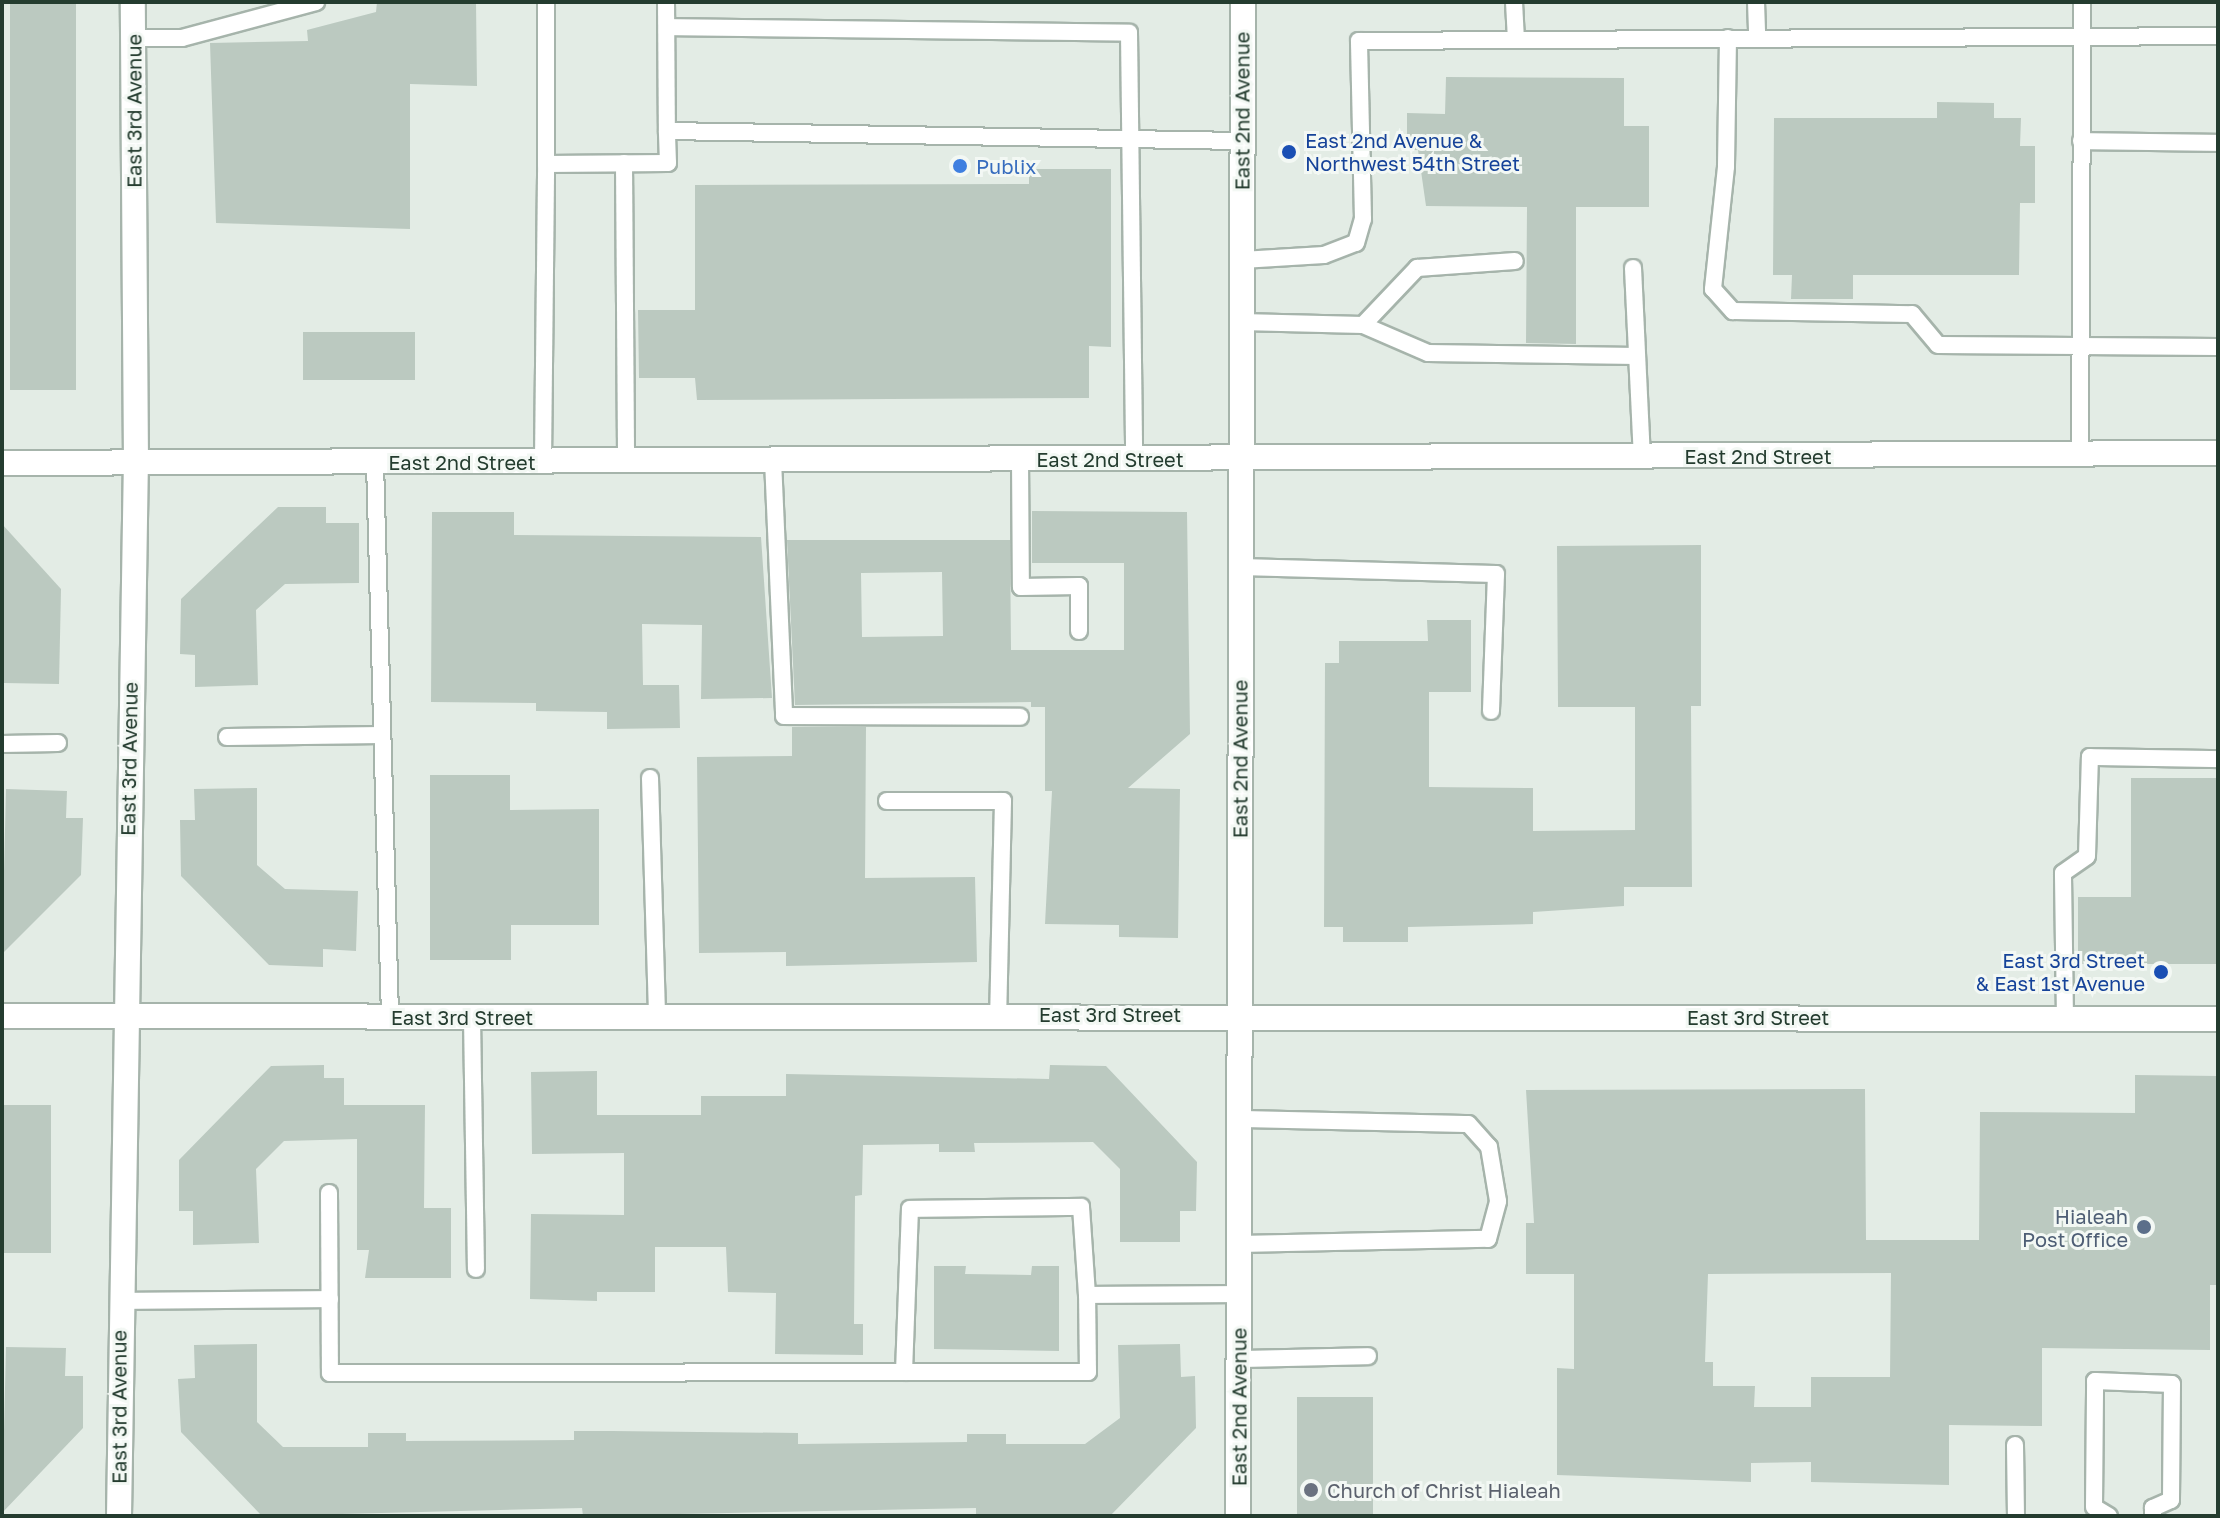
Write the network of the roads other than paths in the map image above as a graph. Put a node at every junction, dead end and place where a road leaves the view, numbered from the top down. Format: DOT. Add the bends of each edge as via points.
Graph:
graph roads {
  1 [pos="133,2"];
  2 [pos="316,2"];
  3 [pos="546,2"];
  4 [pos="666,2"];
  5 [pos="1243,2"];
  6 [pos="1514,2"];
  7 [pos="1756,2"];
  8 [pos="2082,2"];
  9 [pos="667,27"];
  10 [pos="2081,34"];
  11 [pos="2218,36"];
  12 [pos="133,38"];
  13 [pos="1728,38"];
  14 [pos="1757,38"];
  15 [pos="1516,39"];
  16 [pos="667,131"];
  17 [pos="1130,137"];
  18 [pos="1242,141"];
  19 [pos="2081,141"];
  20 [pos="2218,143"];
  21 [pos="624,163"];
  22 [pos="546,164"];
  23 [pos="1242,260"];
  24 [pos="1515,261"];
  25 [pos="1633,268"];
  26 [pos="1241,322"];
  27 [pos="1363,325"];
  28 [pos="2079,345"];
  29 [pos="2218,347"];
  30 [pos="1637,356"];
  31 [pos="2218,453"];
  32 [pos="2080,454"];
  33 [pos="1642,457"];
  34 [pos="1020,459"];
  35 [pos="1134,459"];
  36 [pos="1240,459"];
  37 [pos="773,460"];
  38 [pos="626,461"];
  39 [pos="375,462"];
  40 [pos="543,462"];
  41 [pos="2,463"];
  42 [pos="136,463"];
  43 [pos="1240,567"];
  44 [pos="1079,631"];
  45 [pos="1491,711"];
  46 [pos="1020,717"];
  47 [pos="382,735"];
  48 [pos="227,737"];
  49 [pos="58,743"];
  50 [pos="2,744"];
  51 [pos="2218,759"];
  52 [pos="650,778"];
  53 [pos="887,801"];
  54 [pos="1240,1013"];
  55 [pos="998,1015"];
  56 [pos="2,1016"];
  57 [pos="657,1016"];
  58 [pos="390,1017"];
  59 [pos="472,1017"];
  60 [pos="122,1018"];
  61 [pos="2065,1019"];
  62 [pos="2218,1019"];
  63 [pos="1240,1119"];
  64 [pos="329,1193"];
  65 [pos="1239,1244"];
  66 [pos="476,1269"];
  67 [pos="1239,1294"];
  68 [pos="1087,1295"];
  69 [pos="330,1299"];
  70 [pos="120,1301"];
  71 [pos="1368,1356"];
  72 [pos="1239,1359"];
  73 [pos="904,1372"];
  74 [pos="2015,1445"];
  75 [pos="119,1516"];
  76 [pos="1238,1516"];
  77 [pos="2016,1516"];
  78 [pos="2109,1516"];
  79 [pos="2153,1516"];
  1 -- 12 [label="street, East 3rd Avenue"];
  2 -- 12 [label="lane" via="182,38"];
  3 -- 22 [label="lane"];
  4 -- 9 [label="lane"];
  5 -- 18 [label="street, East 2nd Avenue"];
  6 -- 15 [label="lane"];
  7 -- 14 [label="lane"];
  8 -- 10 [label="lane"];
  9 -- 16 [label="lane"];
  9 -- 17 [label="lane" via="1129,33"];
  10 -- 11 [label="lane"];
  10 -- 14 [label="lane"];
  10 -- 19 [label="lane"];
  12 -- 42 [label="street, East 3rd Avenue"];
  13 -- 14 [label="lane"];
  13 -- 15 [label="lane"];
  13 -- 28 [label="lane" via="1726,167 1713,289 1733,311 1912,314 1938,345"];
  15 -- 23 [label="lane" via="1359,41 1363,219 1356,243 1324,255"];
  16 -- 17 [label="lane"];
  16 -- 21 [label="lane" via="668,163"];
  17 -- 18 [label="lane"];
  17 -- 35 [label="lane"];
  18 -- 23 [label="street, East 2nd Avenue"];
  19 -- 20 [label="lane"];
  19 -- 28 [label="lane"];
  21 -- 22 [label="lane"];
  21 -- 38 [label="lane"];
  22 -- 40 [label="lane"];
  23 -- 26 [label="street, East 2nd Avenue"];
  24 -- 27 [label="lane" via="1417,268"];
  25 -- 30 [label="lane"];
  26 -- 27 [label="lane"];
  26 -- 36 [label="street, East 2nd Avenue"];
  27 -- 30 [label="lane" via="1428,353"];
  28 -- 29 [label="lane"];
  28 -- 32 [label="lane"];
  30 -- 33 [label="lane"];
  31 -- 32 [label="street, East 2nd Street"];
  32 -- 33 [label="street, East 2nd Street"];
  33 -- 36 [label="street, East 2nd Street"];
  34 -- 35 [label="street, East 2nd Street"];
  34 -- 37 [label="street, East 2nd Street"];
  34 -- 44 [label="lane" via="1021,587 1079,586"];
  35 -- 36 [label="street, East 2nd Street"];
  36 -- 43 [label="street, East 2nd Avenue"];
  37 -- 38 [label="street, East 2nd Street"];
  37 -- 46 [label="lane" via="784,716"];
  38 -- 40 [label="street, East 2nd Street"];
  39 -- 40 [label="street, East 2nd Street"];
  39 -- 42 [label="street, East 2nd Street"];
  39 -- 47 [label="lane"];
  41 -- 42 [label="street, East 2nd Street"];
  42 -- 60 [label="street, East 3rd Avenue"];
  43 -- 45 [label="lane" via="1496,574"];
  43 -- 54 [label="street, East 2nd Avenue"];
  47 -- 48 [label="lane"];
  47 -- 58 [label="lane"];
  49 -- 50 [label="lane"];
  51 -- 61 [label="lane" via="2090,757 2087,856 2063,873"];
  52 -- 57 [label="lane"];
  53 -- 55 [label="lane" via="1003,801"];
  54 -- 55 [label="street, East 3rd Street"];
  54 -- 61 [label="street, East 3rd Street"];
  54 -- 63 [label="street, East 2nd Avenue"];
  55 -- 57 [label="street, East 3rd Street"];
  56 -- 60 [label="street, East 3rd Street"];
  57 -- 59 [label="street, East 3rd Street"];
  58 -- 59 [label="street, East 3rd Street"];
  58 -- 60 [label="street, East 3rd Street"];
  59 -- 66 [label="lane"];
  60 -- 70 [label="street, East 3rd Avenue"];
  61 -- 62 [label="street, East 3rd Street"];
  63 -- 65 [label="street, East 2nd Avenue"];
  63 -- 65 [label="lane" via="1468,1124 1489,1147 1498,1201 1488,1239"];
  64 -- 69 [label="lane"];
  65 -- 67 [label="street, East 2nd Avenue"];
  67 -- 68 [label="lane"];
  67 -- 72 [label="street, East 2nd Avenue"];
  68 -- 73 [label="lane" via="1088,1372"];
  68 -- 73 [label="lane" via="1081,1207 910,1209"];
  69 -- 70 [label="lane"];
  69 -- 73 [label="lane" via="330,1373"];
  70 -- 75 [label="street, East 3rd Avenue"];
  71 -- 72 [label="lane"];
  72 -- 76 [label="street, East 2nd Avenue"];
  74 -- 77 [label="lane"];
  78 -- 79 [label="lane" via="2094,1507 2095,1381 2172,1384 2171,1500 2153,1508"];
}
